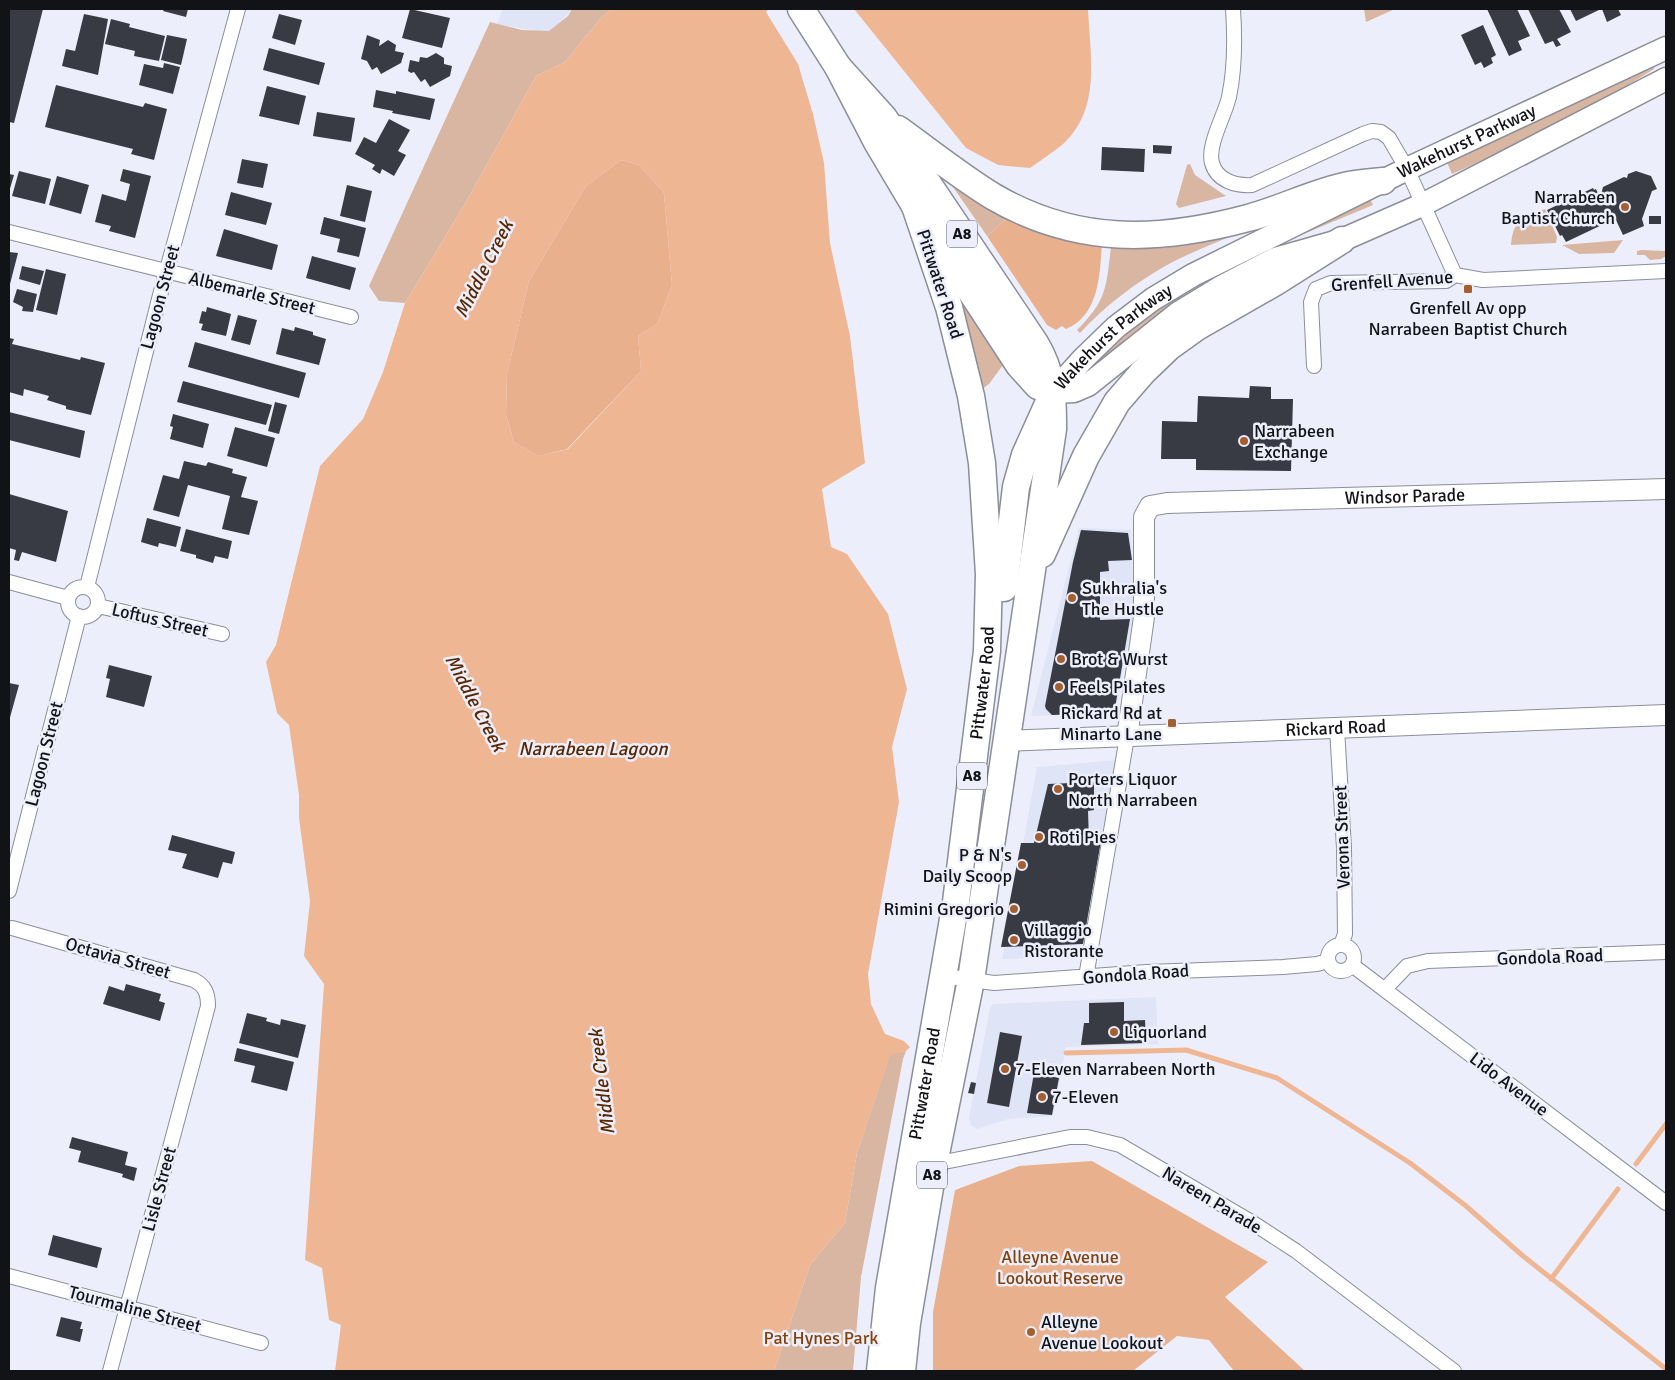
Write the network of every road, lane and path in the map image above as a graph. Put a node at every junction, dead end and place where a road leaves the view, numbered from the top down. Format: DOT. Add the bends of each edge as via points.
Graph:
graph roads {
  1 [pos="238,9"];
  2 [pos="801,9"];
  3 [pos="1233,9"];
  4 [pos="1663,54"];
  5 [pos="838,67"];
  6 [pos="1666,79"];
  7 [pos="884,118"];
  8 [pos="1407,169"];
  9 [pos="1383,181"];
  10 [pos="1422,205"];
  11 [pos="915,206"];
  12 [pos="9,232"];
  13 [pos="1342,240"];
  14 [pos="1666,271"];
  15 [pos="167,272"];
  16 [pos="1455,274"];
  17 [pos="350,318"];
  18 [pos="1314,366"];
  19 [pos="1053,392"];
  20 [pos="1666,489"];
  21 [pos="9,582"];
  22 [pos="1029,583"];
  23 [pos="87,587"];
  24 [pos="68,598"];
  25 [pos="98,606"];
  26 [pos="79,616"];
  27 [pos="222,634"];
  28 [pos="987,650"];
  29 [pos="1666,715"];
  30 [pos="1337,728"];
  31 [pos="1127,737"];
  32 [pos="1005,741"];
  33 [pos="9,891"];
  34 [pos="10,925"];
  35 [pos="1341,945"];
  36 [pos="1666,952"];
  37 [pos="1328,961"];
  38 [pos="1352,965"];
  39 [pos="944,976"];
  40 [pos="1086,977"];
  41 [pos="971,980"];
  42 [pos="1385,989"];
  43 [pos="208,1006"];
  44 [pos="934,1164"];
  45 [pos="1666,1203"];
  46 [pos="9,1276"];
  47 [pos="127,1307"];
  48 [pos="260,1343"];
  49 [pos="110,1371"];
  50 [pos="880,1371"];
  51 [pos="902,1371"];
  52 [pos="1454,1371"];
  1 -- 15 [label="street, Lagoon Street"];
  2 -- 5 [label="highway, Pittwater Road / A8"];
  3 -- 8 [label="street" via="1234,70 1229,99 1211,154 1215,171 1222,178 1242,186 1261,182 1372,131 1381,132 1389,138"];
  4 -- 8 [label="main road, Wakehurst Parkway"];
  5 -- 7 [label="highway, Pittwater Road / A8"];
  5 -- 11 [label="highway, Pittwater Road / A8"];
  6 -- 10 [label="main road, Wakehurst Parkway"];
  7 -- 9 [label="highway" via="995,197 1057,225 1109,235 1151,236 1217,226 1349,185"];
  7 -- 19 [label="highway, Pittwater Road / A8" via="1035,343 1049,370"];
  8 -- 9 [label="main road, Wakehurst Parkway"];
  8 -- 10 [label="street"];
  9 -- 19 [label="main road, Wakehurst Parkway" via="1192,275 1153,299 1116,327"];
  10 -- 13 [label="main road, Wakehurst Parkway"];
  10 -- 16 [label="street"];
  11 -- 19 [label="highway, Pittwater Road / A8" via="1026,374 1038,386"];
  11 -- 28 [label="highway, Pittwater Road / A8" via="950,307 971,396 982,463 989,574"];
  12 -- 15 [label="street, Albemarle Street"];
  13 -- 19 [label="main road, Wakehurst Parkway" via="1275,260 1224,286 1178,314 1088,385 1074,391"];
  13 -- 22 [label="highway" via="1197,327 1169,347 1143,372 1117,402 1086,456"];
  14 -- 16 [label="street, Grenfell Avenue" via="1483,280"];
  15 -- 17 [label="street, Albemarle Street"];
  15 -- 23 [label="street, Lagoon Street"];
  16 -- 18 [label="street, Grenfell Avenue" via="1446,281 1330,283 1316,289 1311,302"];
  19 -- 22 [label="highway, Pittwater Road / A8" via="1053,428"];
  19 -- 28 [label="highway" via="1025,455 1016,487 1002,605"];
  20 -- 31 [label="street, Windsor Parade" via="1150,506 1144,517 1144,617"];
  21 -- 24 [label="street"];
  22 -- 32 [label="highway, Pittwater Road / A8"];
  23 -- 24 [label="street" via="76,588"];
  23 -- 25 [label="street" via="97,594"];
  24 -- 26 [label="street" via="70,609"];
  25 -- 26 [label="street" via="91,615"];
  25 -- 27 [label="street, Loftus Street"];
  26 -- 33 [label="street, Lagoon Street"];
  28 -- 39 [label="highway, Pittwater Road / A8"];
  29 -- 30 [label="street, Rickard Road"];
  30 -- 31 [label="street, Rickard Road"];
  30 -- 35 [label="street, Verona Street" via="1344,848 1345,934"];
  31 -- 32 [label="street, Rickard Road"];
  31 -- 40 [label="street"];
  32 -- 41 [label="highway, Pittwater Road / A8"];
  34 -- 43 [label="street, Octavia Street" via="194,980 205,989"];
  35 -- 37 [label="street" via="1330,950"];
  35 -- 38 [label="street" via="1352,951"];
  36 -- 42 [label="street, Gondola Road" via="1428,961 1408,966"];
  37 -- 38 [label="street" via="1332,968 1341,971"];
  37 -- 40 [label="street, Gondola Road" via="1308,965"];
  38 -- 42 [label="street, Lido Avenue"];
  39 -- 41 [label="street, Gondola Road"];
  39 -- 50 [label="highway, Pittwater Road / A8" via="889,1288"];
  40 -- 41 [label="street, Gondola Road" via="994,983"];
  41 -- 44 [label="highway, Pittwater Road / A8"];
  42 -- 45 [label="street, Lido Avenue"];
  43 -- 47 [label="street, Lisle Street"];
  44 -- 51 [label="highway, Pittwater Road / A8"];
  44 -- 52 [label="street, Nareen Parade" via="1070,1137 1087,1137 1120,1145 1276,1238"];
  46 -- 47 [label="street, Tourmaline Street"];
  47 -- 48 [label="street, Tourmaline Street"];
  47 -- 49 [label="street, Lisle Street"];
}
